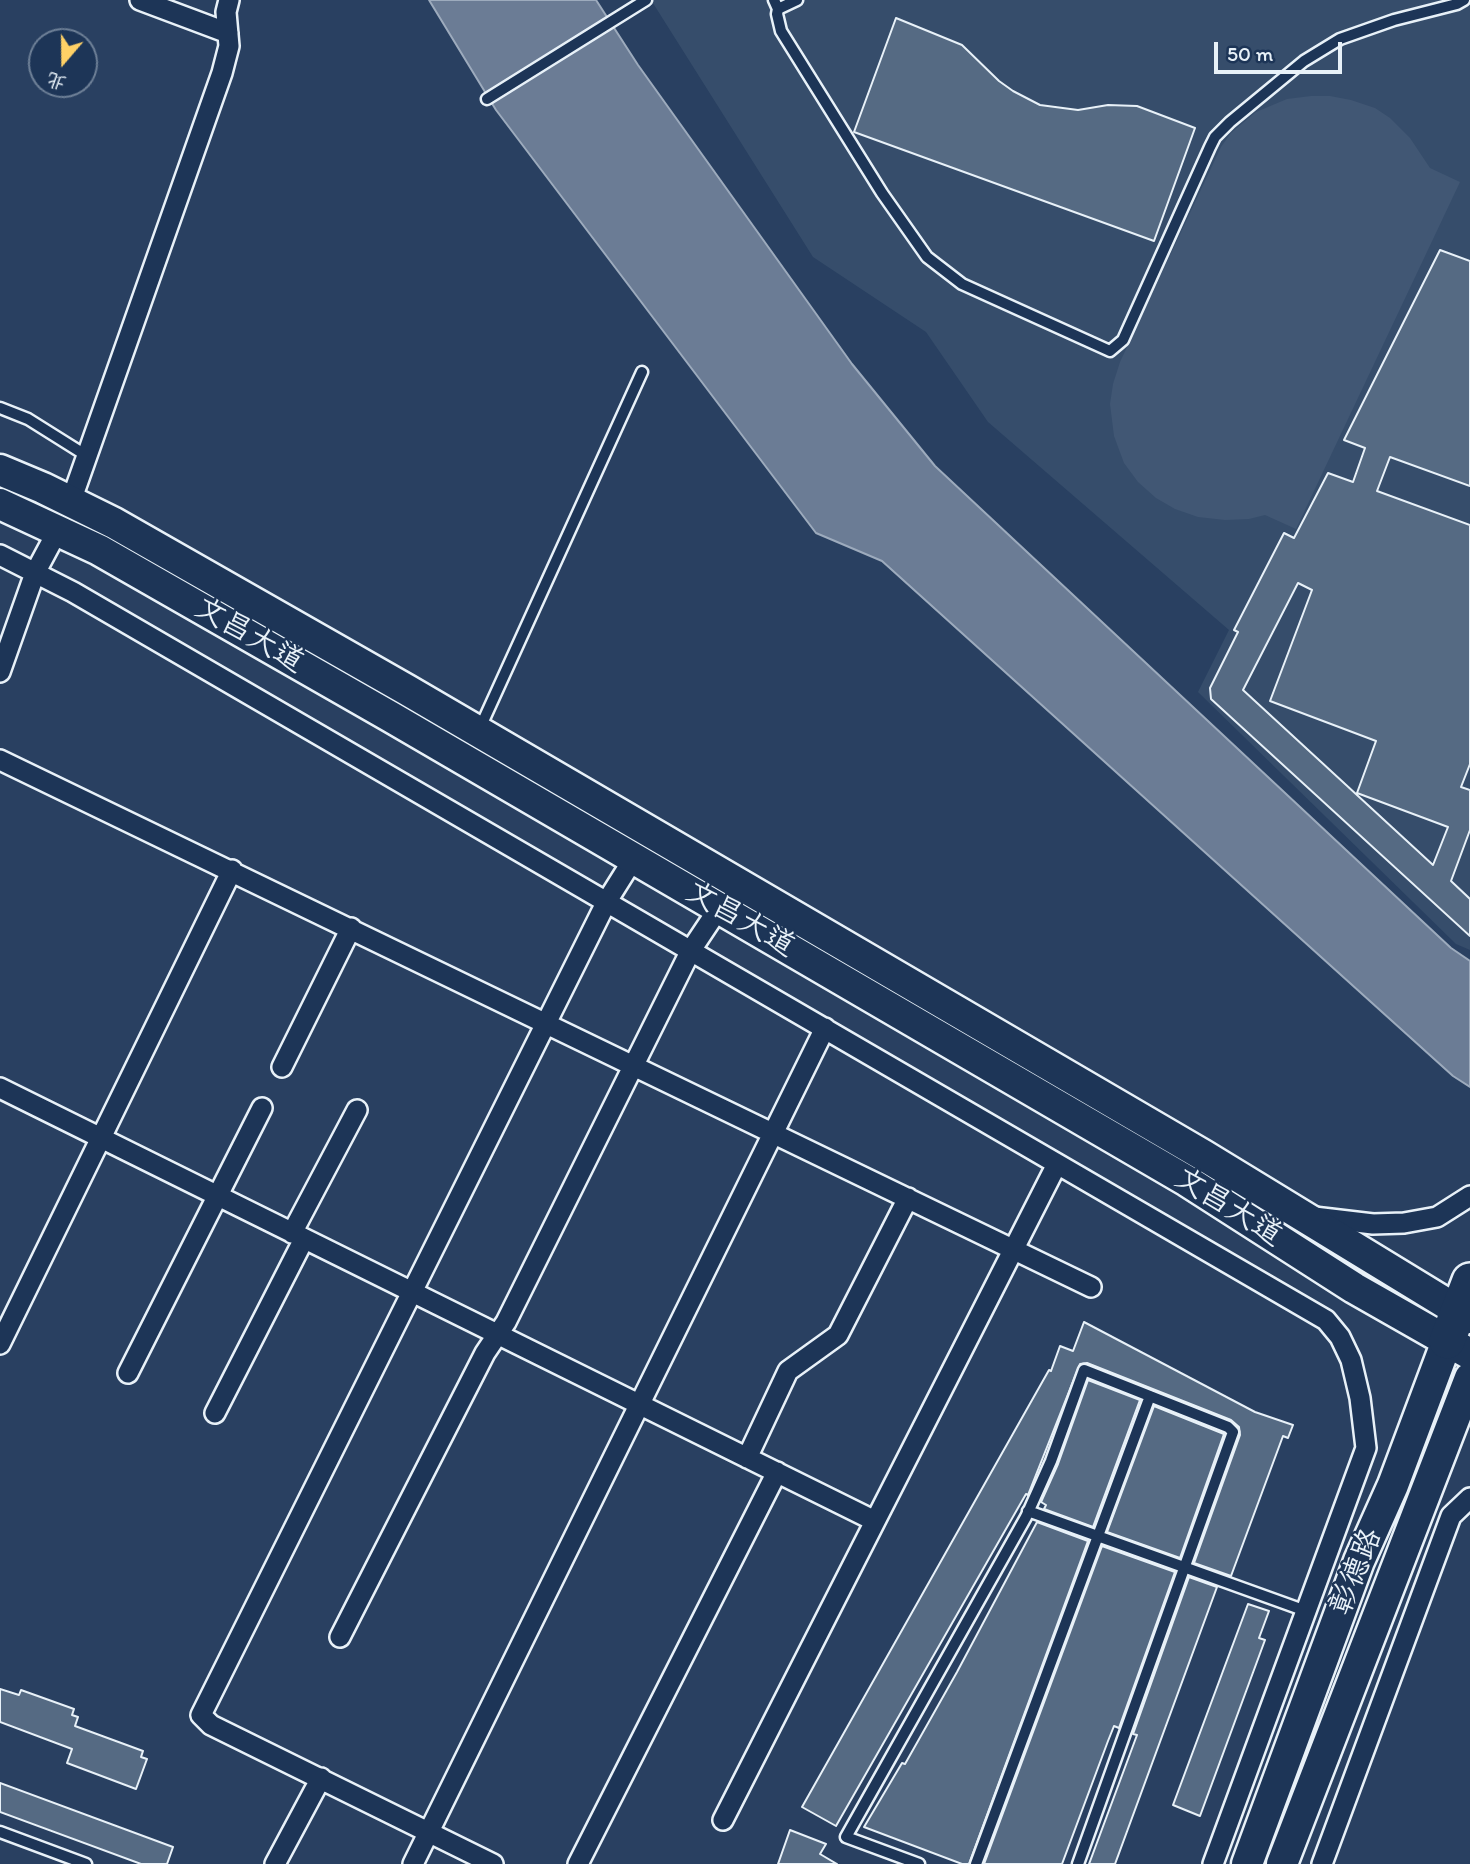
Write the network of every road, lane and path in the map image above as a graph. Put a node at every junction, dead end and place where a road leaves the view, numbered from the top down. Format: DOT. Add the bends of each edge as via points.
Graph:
graph roads {
  1 [pos="140,0"];
  2 [pos="229,0"];
  3 [pos="646,0"];
  4 [pos="797,0"];
  5 [pos="1464,0"];
  6 [pos="776,4"];
  7 [pos="228,33"];
  8 [pos="491,96"];
  9 [pos="642,372"];
  10 [pos="0,408"];
  11 [pos="87,456"];
  12 [pos="0,470"];
  13 [pos="71,501"];
  14 [pos="0,504"];
  15 [pos="58,530"];
  16 [pos="0,555"];
  17 [pos="35,573"];
  18 [pos="0,672"];
  19 [pos="479,732"];
  20 [pos="0,760"];
  21 [pos="635,858"];
  22 [pos="232,870"];
  23 [pos="607,901"];
  24 [pos="719,908"];
  25 [pos="351,928"];
  26 [pos="691,950"];
  27 [pos="546,1022"];
  28 [pos="825,1028"];
  29 [pos="634,1065"];
  30 [pos="282,1067"];
  31 [pos="0,1088"];
  32 [pos="262,1108"];
  33 [pos="357,1110"];
  34 [pos="774,1133"];
  35 [pos="101,1138"];
  36 [pos="1057,1164"];
  37 [pos="217,1196"];
  38 [pos="1470,1196"];
  39 [pos="908,1198"];
  40 [pos="1301,1216"];
  41 [pos="298,1236"];
  42 [pos="1014,1249"];
  43 [pos="1091,1287"];
  44 [pos="412,1292"];
  45 [pos="1463,1321"];
  46 [pos="497,1334"];
  47 [pos="0,1344"];
  48 [pos="128,1373"];
  49 [pos="1470,1378"];
  50 [pos="1150,1396"];
  51 [pos="639,1405"];
  52 [pos="215,1413"];
  53 [pos="747,1458"];
  54 [pos="776,1472"];
  55 [pos="1470,1498"];
  56 [pos="1028,1511"];
  57 [pos="876,1521"];
  58 [pos="1097,1536"];
  59 [pos="1185,1567"];
  60 [pos="1306,1611"];
  61 [pos="340,1637"];
  62 [pos="321,1778"];
  63 [pos="723,1820"];
  64 [pos="429,1831"];
  65 [pos="0,1832"];
  66 [pos="86,1864"];
  67 [pos="275,1864"];
  68 [pos="413,1864"];
  69 [pos="493,1864"];
  70 [pos="578,1864"];
  71 [pos="919,1864"];
  72 [pos="976,1864"];
  73 [pos="1078,1864"];
  74 [pos="1213,1864"];
  75 [pos="1247,1864"];
  76 [pos="1282,1864"];
  77 [pos="1322,1864"];
  1 -- 7 [label="street"];
  2 -- 7 [label="street"];
  3 -- 8 [label="lane"];
  4 -- 6 [label="lane"];
  5 -- 6 [label="lane" via="1340,39 1304,61 1230,122 1210,147 1123,340 1110,351 962,284 928,257 882,194 781,32"];
  7 -- 11 [label="street" via="222,73"];
  9 -- 19 [label="lane"];
  10 -- 11 [label="lane" via="28,419"];
  11 -- 13 [label="street"];
  12 -- 13 [label="main road, 文昌大道"];
  13 -- 19 [label="main road, 文昌大道"];
  14 -- 15 [label="main road, 文昌大道"];
  15 -- 17 [label="street"];
  15 -- 21 [label="main road, 文昌大道"];
  16 -- 17 [label="street"];
  17 -- 18 [label="street"];
  17 -- 23 [label="street"];
  19 -- 40 [label="main road, 文昌大道" via="1203,1154"];
  20 -- 22 [label="street"];
  21 -- 23 [label="street"];
  21 -- 24 [label="main road, 文昌大道"];
  22 -- 25 [label="street"];
  22 -- 35 [label="street"];
  23 -- 26 [label="street"];
  23 -- 27 [label="street"];
  24 -- 26 [label="street"];
  24 -- 45 [label="main road, 文昌大道" via="1187,1181 1354,1288"];
  25 -- 27 [label="street"];
  25 -- 30 [label="street"];
  26 -- 28 [label="street"];
  26 -- 29 [label="street"];
  27 -- 29 [label="street"];
  27 -- 44 [label="street"];
  28 -- 34 [label="street"];
  28 -- 36 [label="street"];
  29 -- 34 [label="street"];
  29 -- 46 [label="street"];
  31 -- 35 [label="street"];
  32 -- 37 [label="street"];
  33 -- 41 [label="street"];
  34 -- 39 [label="street"];
  34 -- 51 [label="street"];
  35 -- 37 [label="street"];
  35 -- 47 [label="street"];
  36 -- 42 [label="street"];
  36 -- 60 [label="street" via="1326,1320 1339,1337 1351,1360 1366,1448"];
  37 -- 41 [label="street"];
  37 -- 48 [label="street"];
  38 -- 40 [label="street" via="1437,1217 1404,1223"];
  39 -- 42 [label="street"];
  39 -- 53 [label="street" via="838,1335 788,1371"];
  40 -- 45 [label="main road, 文昌大道"];
  41 -- 44 [label="street"];
  41 -- 52 [label="street"];
  42 -- 43 [label="street"];
  42 -- 57 [label="street"];
  44 -- 46 [label="street"];
  44 -- 62 [label="street" via="201,1715 211,1725"];
  45 -- 75 [label="main road, 彰德路" via="1359,1561"];
  46 -- 51 [label="street"];
  46 -- 61 [label="street"];
  49 -- 76 [label="main road, 彰德路"];
  50 -- 56 [label="lane" via="1084,1370"];
  50 -- 58 [label="lane"];
  50 -- 59 [label="lane" via="1233,1432"];
  51 -- 53 [label="street"];
  51 -- 64 [label="street"];
  53 -- 54 [label="street"];
  54 -- 57 [label="street"];
  54 -- 70 [label="street"];
  55 -- 77 [label="street" via="1451,1516"];
  56 -- 58 [label="lane"];
  56 -- 71 [label="lane" via="846,1837"];
  57 -- 63 [label="street"];
  58 -- 59 [label="lane"];
  58 -- 72 [label="lane"];
  59 -- 60 [label="lane"];
  59 -- 73 [label="lane"];
  60 -- 74 [label="street"];
  62 -- 64 [label="street"];
  62 -- 67 [label="street"];
  64 -- 68 [label="street"];
  64 -- 69 [label="street"];
  65 -- 66 [label="lane"];
}
